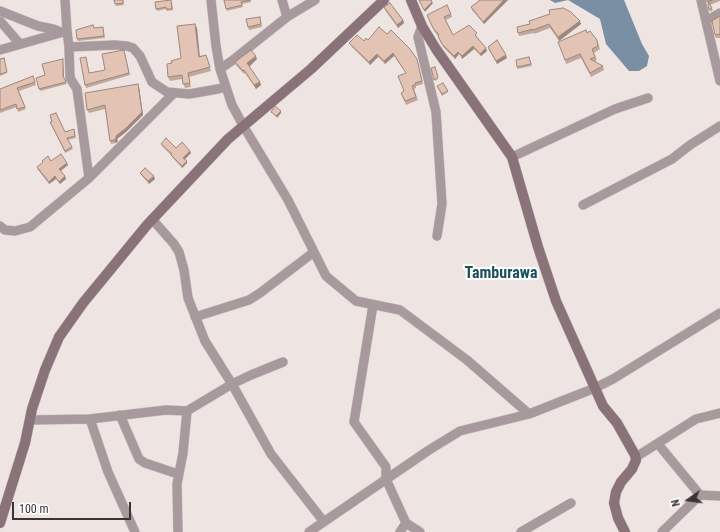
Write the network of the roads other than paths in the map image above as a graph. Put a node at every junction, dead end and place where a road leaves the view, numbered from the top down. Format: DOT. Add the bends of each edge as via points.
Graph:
graph roads {
  1 [pos="65,0"];
  2 [pos="211,0"];
  3 [pos="282,0"];
  4 [pos="315,0"];
  5 [pos="384,0"];
  6 [pos="411,0"];
  7 [pos="701,0"];
  8 [pos="0,11"];
  9 [pos="720,13"];
  10 [pos="287,17"];
  11 [pos="0,21"];
  12 [pos="706,21"];
  13 [pos="422,26"];
  14 [pos="64,32"];
  15 [pos="20,44"];
  16 [pos="70,47"];
  17 [pos="0,50"];
  18 [pos="220,69"];
  19 [pos="720,81"];
  20 [pos="225,87"];
  21 [pos="174,94"];
  22 [pos="648,98"];
  23 [pos="720,126"];
  24 [pos="244,127"];
  25 [pos="512,157"];
  26 [pos="89,178"];
  27 [pos="583,205"];
  28 [pos="152,219"];
  29 [pos="0,226"];
  30 [pos="437,236"];
  31 [pos="314,252"];
  32 [pos="373,305"];
  33 [pos="720,313"];
  34 [pos="195,317"];
  35 [pos="283,362"];
  36 [pos="232,384"];
  37 [pos="595,388"];
  38 [pos="187,411"];
  39 [pos="720,413"];
  40 [pos="529,414"];
  41 [pos="120,415"];
  42 [pos="90,419"];
  43 [pos="30,420"];
  44 [pos="658,444"];
  45 [pos="636,457"];
  46 [pos="178,474"];
  47 [pos="386,479"];
  48 [pos="700,495"];
  49 [pos="4,496"];
  50 [pos="720,496"];
  51 [pos="571,503"];
  52 [pos="0,522"];
  53 [pos="324,522"];
  54 [pos="406,523"];
  55 [pos="524,531"];
  56 [pos="135,532"];
  57 [pos="178,532"];
  58 [pos="309,532"];
  59 [pos="400,532"];
  60 [pos="420,532"];
  61 [pos="625,532"];
  62 [pos="662,532"];
  1 -- 14 [label="street"];
  2 -- 18 [label="street"];
  3 -- 10 [label="street"];
  4 -- 10 [label="street"];
  5 -- 24 [label="main road" via="311,69"];
  6 -- 13 [label="main road"];
  7 -- 12 [label="street"];
  8 -- 14 [label="street" via="38,26"];
  9 -- 12 [label="street"];
  10 -- 18 [label="street"];
  11 -- 15 [label="street"];
  12 -- 19 [label="street"];
  13 -- 25 [label="main road"];
  13 -- 30 [label="street" via="418,37 436,112 442,204"];
  14 -- 15 [label="street"];
  14 -- 16 [label="street"];
  15 -- 17 [label="street"];
  16 -- 21 [label="street" via="115,45 132,48 140,56 152,82"];
  16 -- 26 [label="street" via="70,78 77,89"];
  18 -- 20 [label="street"];
  20 -- 21 [label="street" via="218,90"];
  20 -- 24 [label="street"];
  21 -- 26 [label="street"];
  22 -- 25 [label="street" via="615,109"];
  23 -- 27 [label="street" via="672,159"];
  24 -- 28 [label="main road" via="228,139"];
  24 -- 31 [label="street" via="288,200"];
  25 -- 37 [label="main road" via="556,301"];
  26 -- 29 [label="street" via="30,227 15,231 5,230"];
  28 -- 34 [label="street" via="179,252 186,292"];
  28 -- 43 [label="main road" via="64,330 45,370"];
  31 -- 32 [label="street" via="326,276 356,301"];
  31 -- 34 [label="street" via="254,296"];
  32 -- 40 [label="street" via="400,310 467,360"];
  32 -- 47 [label="street" via="354,422 386,467"];
  33 -- 37 [label="street"];
  34 -- 36 [label="street" via="205,341"];
  35 -- 36 [label="street"];
  36 -- 38 [label="street"];
  36 -- 53 [label="street" via="271,454"];
  37 -- 40 [label="street"];
  37 -- 45 [label="main road" via="603,406 617,423"];
  38 -- 41 [label="street" via="166,410"];
  38 -- 46 [label="street" via="183,454"];
  39 -- 44 [label="street" via="696,419"];
  40 -- 47 [label="street" via="460,431"];
  41 -- 42 [label="street"];
  41 -- 46 [label="street" via="139,459"];
  42 -- 43 [label="street"];
  42 -- 56 [label="street" via="108,472"];
  43 -- 49 [label="main road" via="25,443"];
  44 -- 45 [label="street"];
  44 -- 48 [label="street"];
  45 -- 61 [label="main road" via="632,469 616,492 614,503"];
  46 -- 57 [label="street"];
  47 -- 53 [label="street"];
  47 -- 54 [label="street"];
  48 -- 50 [label="street"];
  48 -- 62 [label="street"];
  49 -- 52 [label="main road"];
  51 -- 55 [label="street"];
  53 -- 58 [label="street"];
  54 -- 59 [label="street"];
  54 -- 60 [label="street"];
}
